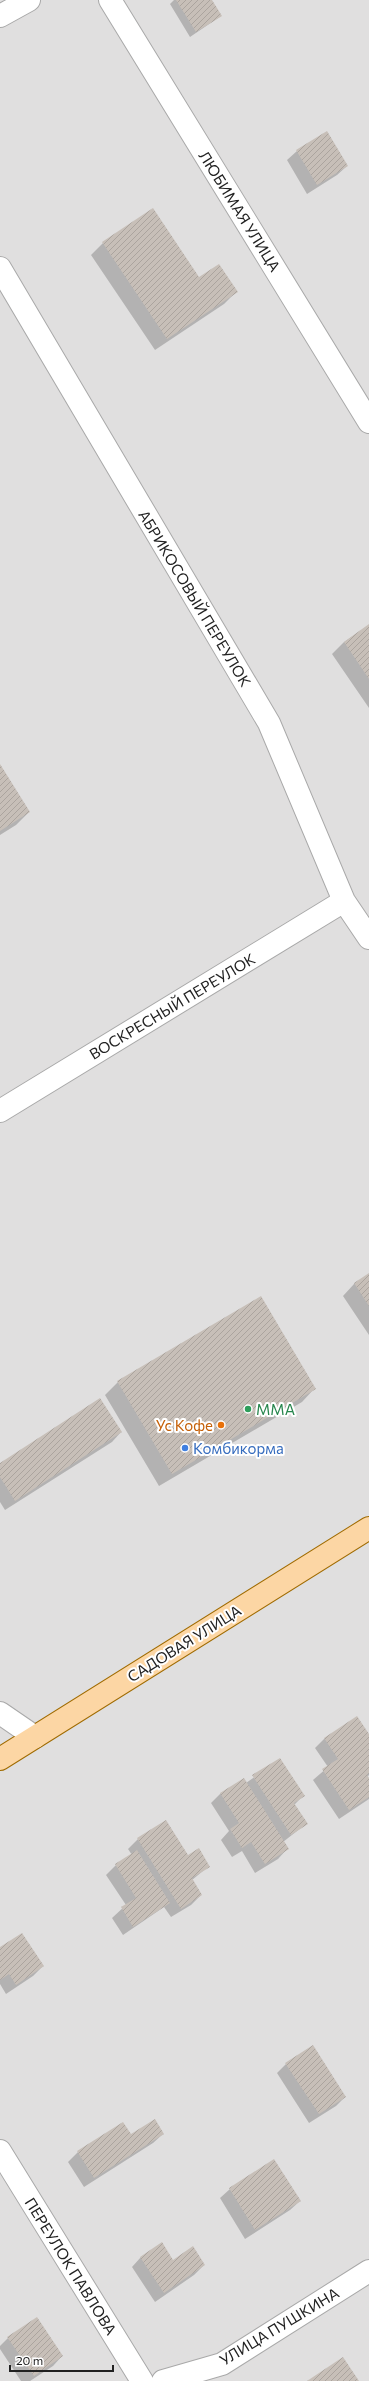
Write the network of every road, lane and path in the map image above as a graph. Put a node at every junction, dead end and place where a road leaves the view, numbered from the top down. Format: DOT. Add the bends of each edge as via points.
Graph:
graph roads {
  1 [pos="29,0"];
  2 [pos="110,0"];
  3 [pos="0,16"];
  4 [pos="0,268"];
  5 [pos="369,422"];
  6 [pos="344,901"];
  7 [pos="369,938"];
  8 [pos="0,1111"];
  9 [pos="369,1528"];
  10 [pos="0,1713"];
  11 [pos="34,1737"];
  12 [pos="0,1759"];
  13 [pos="0,2151"];
  14 [pos="369,2271"];
  15 [pos="142,2381"];
  16 [pos="163,2381"];
  1 -- 3 [label="street"];
  2 -- 5 [label="street, ЛЮБИМАЯ УЛИЦА"];
  4 -- 6 [label="street, АБРИКОСОВЫЙ ПЕРЕУЛОК" via="269,723"];
  6 -- 7 [label="street, АБРИКОСОВЫЙ ПЕРЕУЛОК"];
  6 -- 8 [label="street, ВОСКРЕСНЫЙ ПЕРЕУЛОК"];
  9 -- 11 [label="main road, САДОВАЯ УЛИЦА"];
  10 -- 11 [label="street"];
  11 -- 12 [label="main road, САДОВАЯ УЛИЦА"];
  13 -- 15 [label="street, ПЕРЕУЛОК ПАВЛОВА"];
  14 -- 16 [label="street, УЛИЦА ПУШКИНА" via="222,2364"];
}
